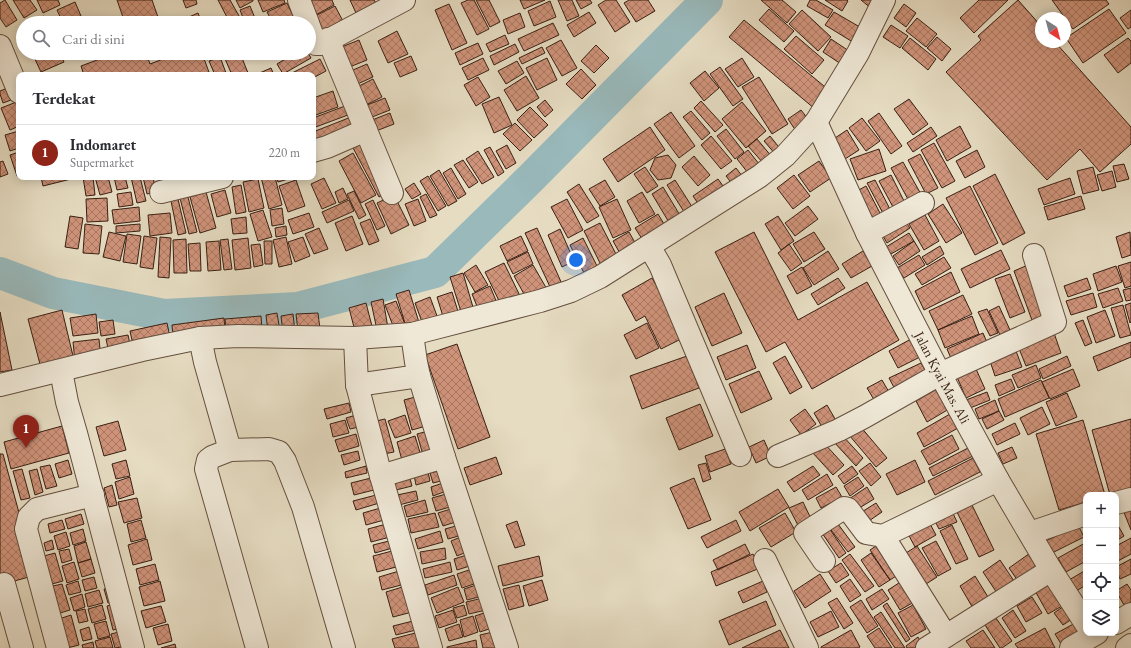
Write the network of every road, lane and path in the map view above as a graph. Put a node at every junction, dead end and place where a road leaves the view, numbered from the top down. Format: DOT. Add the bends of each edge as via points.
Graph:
graph roads {
  1 [pos="299,0"];
  2 [pos="404,0"];
  3 [pos="884,0"];
  4 [pos="305,16"];
  5 [pos="328,40"];
  6 [pos="316,44"];
  7 [pos="0,46"];
  8 [pos="16,85"];
  9 [pos="816,122"];
  10 [pos="366,130"];
  11 [pos="316,151"];
  12 [pos="210,180"];
  13 [pos="161,192"];
  14 [pos="392,193"];
  15 [pos="923,203"];
  16 [pos="866,233"];
  17 [pos="1034,254"];
  18 [pos="655,256"];
  19 [pos="202,348"];
  20 [pos="415,356"];
  21 [pos="356,362"];
  22 [pos="62,374"];
  23 [pos="940,374"];
  24 [pos="0,385"];
  25 [pos="230,450"];
  26 [pos="740,455"];
  27 [pos="444,456"];
  28 [pos="778,456"];
  29 [pos="381,476"];
  30 [pos="998,480"];
  31 [pos="93,495"];
  32 [pos="1131,499"];
  33 [pos="1119,503"];
  34 [pos="1083,515"];
  35 [pos="1030,533"];
  36 [pos="882,536"];
  37 [pos="765,560"];
  38 [pos="824,561"];
  39 [pos="1051,570"];
  40 [pos="4,584"];
  41 [pos="1131,614"];
  42 [pos="1083,618"];
  43 [pos="1119,621"];
  44 [pos="946,636"];
  45 [pos="1092,636"];
  46 [pos="1131,645"];
  47 [pos="22,648"];
  48 [pos="58,648"];
  49 [pos="133,648"];
  50 [pos="257,648"];
  51 [pos="344,648"];
  52 [pos="431,648"];
  53 [pos="507,648"];
  54 [pos="807,648"];
  55 [pos="927,648"];
  56 [pos="1072,648"];
  57 [pos="1127,648"];
  1 -- 4 [label="street"];
  2 -- 5 [label="street"];
  3 -- 9 [label="street" via="858,53"];
  5 -- 6 [label="street"];
  5 -- 10 [label="street"];
  7 -- 8 [label="street"];
  9 -- 16 [label="street, Jalan Kyai Mas. Ali"];
  9 -- 18 [label="street" via="785,156"];
  10 -- 11 [label="street"];
  10 -- 14 [label="street"];
  12 -- 13 [label="street"];
  15 -- 16 [label="street"];
  16 -- 23 [label="street, Jalan Kyai Mas. Ali"];
  17 -- 23 [label="street" via="1055,322"];
  18 -- 20 [label="street" via="540,301"];
  18 -- 26 [label="street"];
  19 -- 21 [label="street" via="238,336"];
  19 -- 22 [label="street" via="142,350"];
  19 -- 25 [label="street"];
  20 -- 21 [label="street"];
  20 -- 21 [label="street"];
  20 -- 27 [label="street"];
  21 -- 29 [label="street"];
  22 -- 24 [label="street"];
  22 -- 31 [label="street" via="67,402"];
  23 -- 28 [label="street" via="839,430"];
  23 -- 30 [label="street, Jalan Kyai Mas. Ali"];
  25 -- 50 [label="street" via="208,460 206,469"];
  25 -- 51 [label="street" via="269,449 279,452 285,461 303,507"];
  27 -- 29 [label="street"];
  27 -- 53 [label="street"];
  29 -- 52 [label="street"];
  30 -- 35 [label="street, Jalan Kyai Mas. Ali"];
  30 -- 36 [label="street"];
  31 -- 48 [label="street" via="37,509 29,517 26,529"];
  31 -- 49 [label="street"];
  32 -- 33 [label="street"];
  34 -- 35 [label="street"];
  35 -- 39 [label="street, Jalan Kyai Mas. Ali"];
  36 -- 38 [label="street" via="866,533 848,509 844,508 805,533"];
  36 -- 44 [label="street"];
  37 -- 54 [label="street"];
  39 -- 42 [label="street, Jalan Kyai Mas. Ali"];
  39 -- 44 [label="street"];
  40 -- 47 [label="street"];
  41 -- 43 [label="street"];
  44 -- 55 [label="street"];
  45 -- 56 [label="street"];
  46 -- 57 [label="street"];
}
